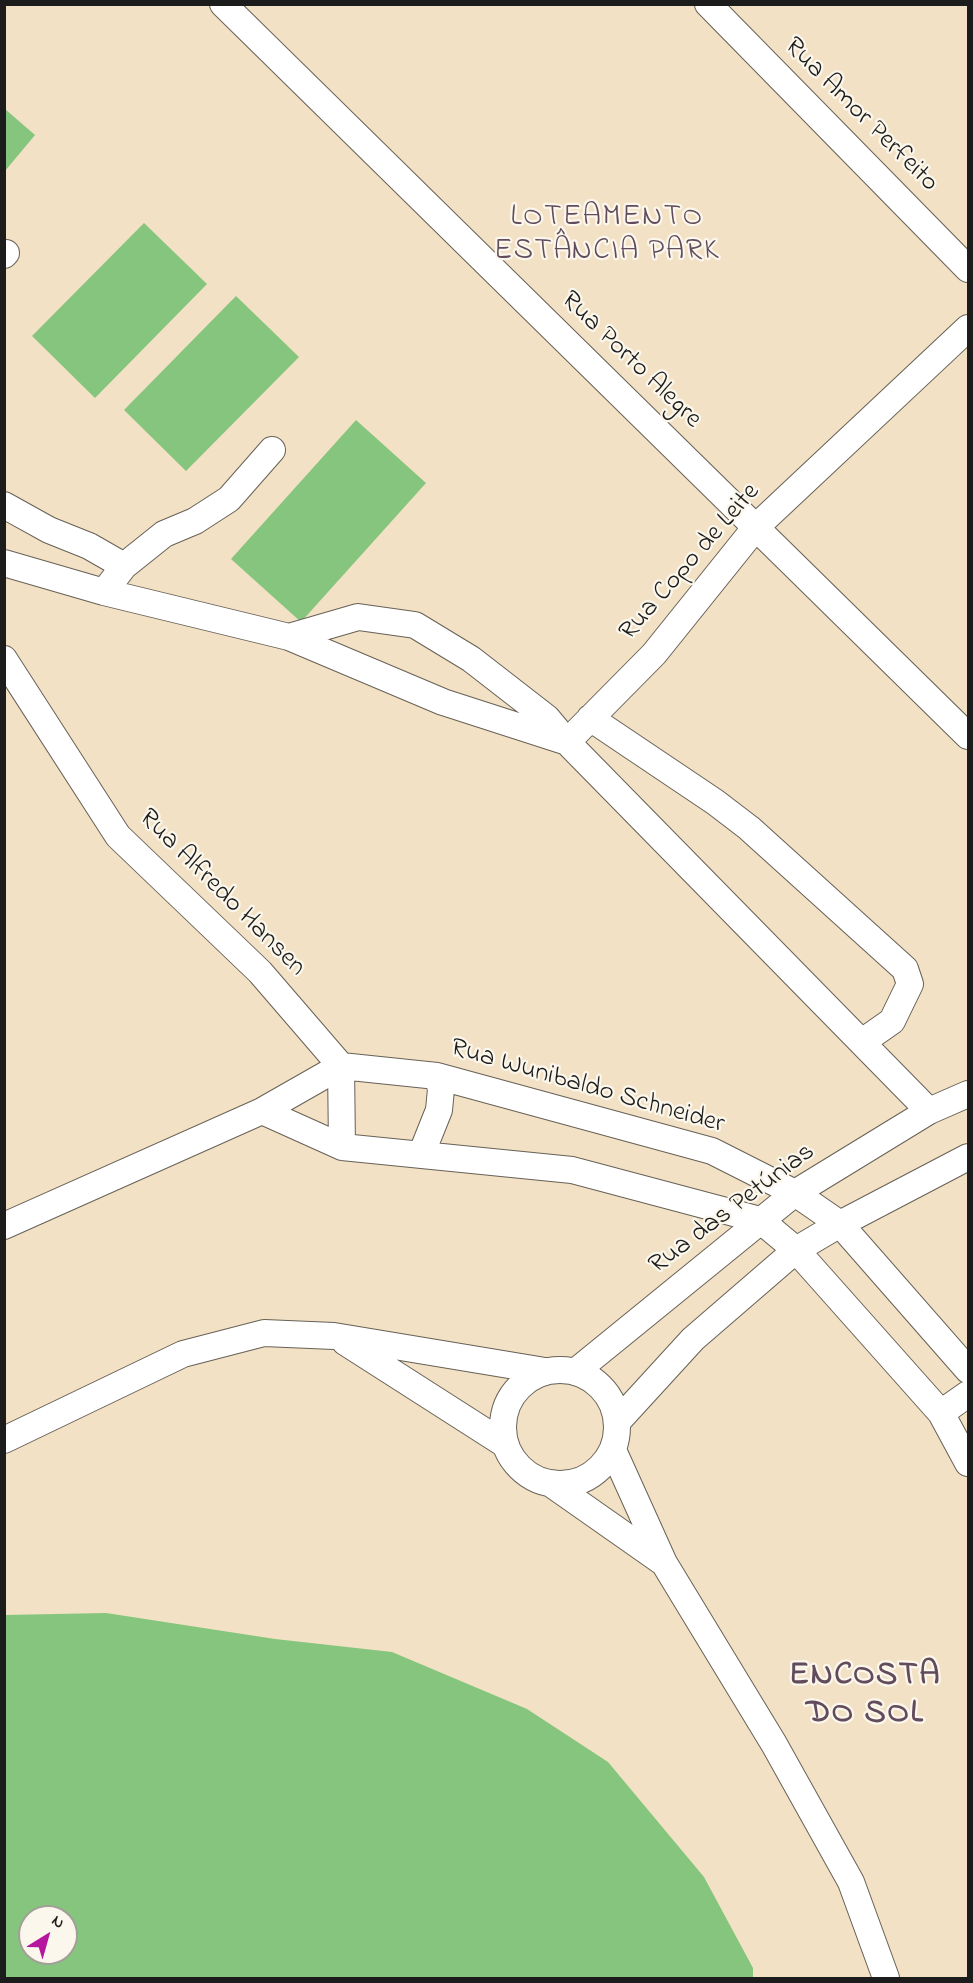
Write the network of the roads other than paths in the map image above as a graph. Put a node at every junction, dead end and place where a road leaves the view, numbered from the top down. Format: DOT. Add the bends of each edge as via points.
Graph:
graph roads {
  1 [pos="222,4"];
  2 [pos="708,4"];
  3 [pos="969,269"];
  4 [pos="969,328"];
  5 [pos="272,450"];
  6 [pos="4,506"];
  7 [pos="756,527"];
  8 [pos="4,563"];
  9 [pos="124,566"];
  10 [pos="104,592"];
  11 [pos="289,637"];
  12 [pos="4,659"];
  13 [pos="590,718"];
  14 [pos="969,736"];
  15 [pos="567,742"];
  16 [pos="862,1042"];
  17 [pos="341,1066"];
  18 [pos="437,1076"];
  19 [pos="969,1094"];
  20 [pos="262,1111"];
  21 [pos="929,1111"];
  22 [pos="342,1147"];
  23 [pos="421,1155"];
  24 [pos="969,1157"];
  25 [pos="795,1193"];
  26 [pos="760,1220"];
  27 [pos="840,1224"];
  28 [pos="4,1226"];
  29 [pos="796,1250"];
  30 [pos="334,1336"];
  31 [pos="969,1370"];
  32 [pos="545,1371"];
  33 [pos="575,1372"];
  34 [pos="969,1394"];
  35 [pos="941,1413"];
  36 [pos="618,1421"];
  37 [pos="4,1440"];
  38 [pos="506,1445"];
  39 [pos="613,1450"];
  40 [pos="969,1463"];
  41 [pos="550,1483"];
  42 [pos="664,1563"];
  43 [pos="886,1978"];
  1 -- 7 [label="street, Rua Porto Alegre"];
  2 -- 3 [label="street, Rua Amor Perfeito"];
  4 -- 7 [label="street, Rua Copo de Leite"];
  5 -- 9 [label="street" via="229,499 195,521 164,534"];
  6 -- 9 [label="street"];
  7 -- 13 [label="street, Rua Copo de Leite" via="654,654"];
  7 -- 14 [label="street, Rua Porto Alegre"];
  8 -- 10 [label="street"];
  9 -- 10 [label="street"];
  10 -- 11 [label="street"];
  11 -- 15 [label="street" via="443,702"];
  11 -- 15 [label="street" via="358,617 415,625 471,659 547,718"];
  12 -- 17 [label="street, Rua Alfredo Hansen" via="118,836 260,972"];
  13 -- 15 [label="street, Rua Copo de Leite"];
  13 -- 16 [label="street" via="750,828 905,969 910,984 892,1021"];
  15 -- 16 [label="street"];
  16 -- 21 [label="street"];
  17 -- 18 [label="street, Rua Wunibaldo Schneider"];
  17 -- 20 [label="street"];
  17 -- 22 [label="street"];
  18 -- 23 [label="street" via="441,1089 439,1110"];
  18 -- 25 [label="street, Rua Wunibaldo Schneider" via="712,1150"];
  19 -- 21 [label="street, Rua das Petúnias"];
  20 -- 22 [label="street"];
  20 -- 28 [label="street"];
  21 -- 25 [label="street, Rua das Petúnias"];
  22 -- 23 [label="street"];
  23 -- 26 [label="street" via="572,1170"];
  24 -- 27 [label="street"];
  25 -- 26 [label="street, Rua das Petúnias"];
  25 -- 27 [label="street, Rua Wunibaldo Schneider"];
  26 -- 29 [label="street"];
  26 -- 33 [label="street, Rua das Petúnias"];
  27 -- 29 [label="street"];
  27 -- 31 [label="street, Rua Wunibaldo Schneider"];
  29 -- 35 [label="street"];
  29 -- 36 [label="street" via="693,1339"];
  30 -- 32 [label="street"];
  30 -- 37 [label="street" via="264,1333 183,1354"];
  30 -- 38 [label="street"];
  32 -- 33 [label="street"];
  32 -- 38 [label="street" via="514,1392 503,1426"];
  33 -- 36 [label="street" via="592,1379 605,1392"];
  34 -- 35 [label="street"];
  35 -- 40 [label="street"];
  36 -- 39 [label="street"];
  38 -- 41 [label="street" via="523,1470"];
  39 -- 41 [label="street" via="603,1466 588,1477 570,1483"];
  39 -- 42 [label="street"];
  41 -- 42 [label="street"];
  42 -- 43 [label="street" via="774,1744 851,1882"];
}
